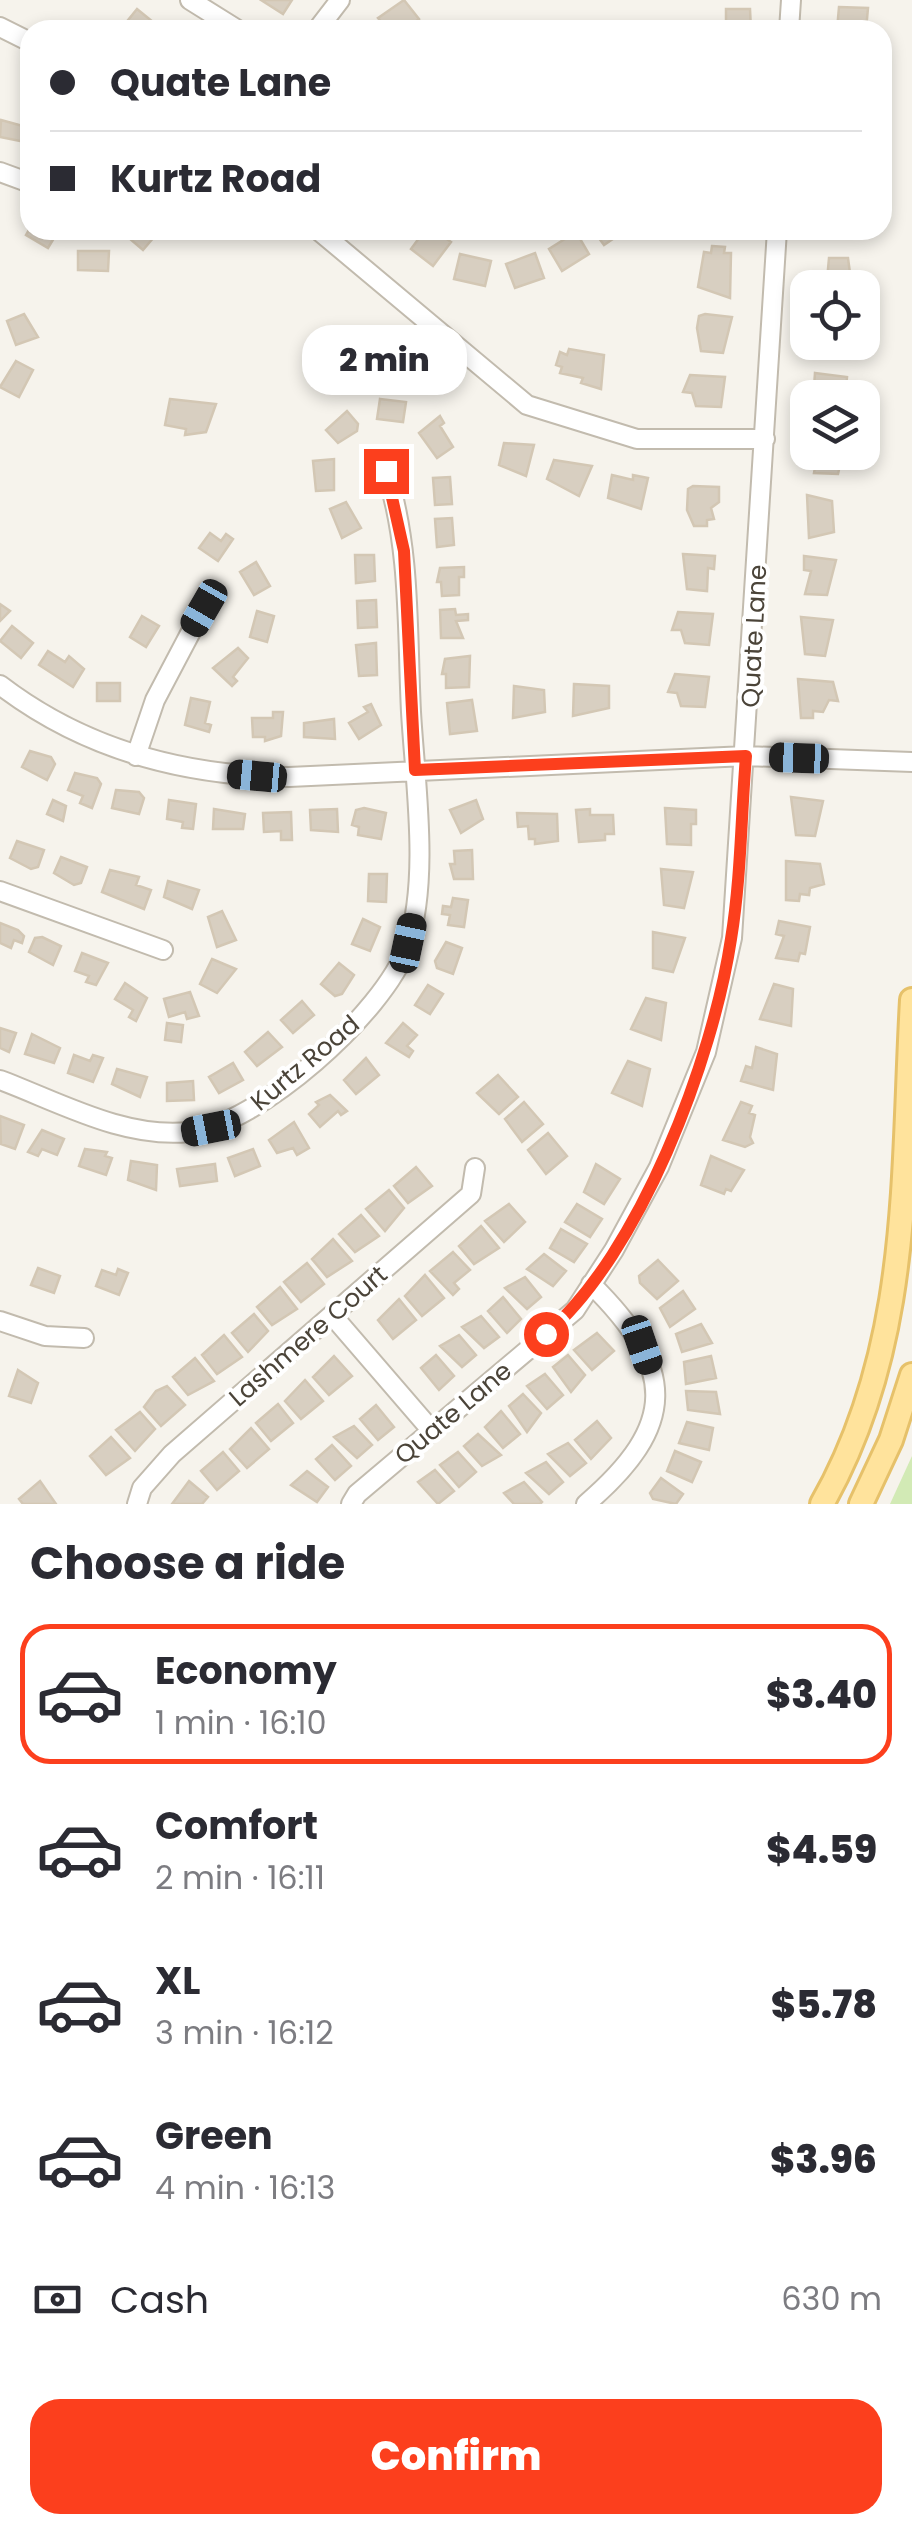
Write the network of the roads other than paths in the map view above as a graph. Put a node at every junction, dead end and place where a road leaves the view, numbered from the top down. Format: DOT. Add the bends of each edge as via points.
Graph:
graph roads {
  1 [pos="190,0"];
  2 [pos="340,0"];
  3 [pos="222,20"];
  4 [pos="325,20"];
  5 [pos="330,240"];
  6 [pos="776,240"];
  7 [pos="766,439"];
  8 [pos="386,471"];
  9 [pos="204,608"];
  10 [pos="0,685"];
  11 [pos="136,756"];
  12 [pos="746,756"];
  13 [pos="912,762"];
  14 [pos="415,770"];
  15 [pos="0,891"];
  16 [pos="163,950"];
  17 [pos="912,1000"];
  18 [pos="0,1080"];
  19 [pos="475,1168"];
  20 [pos="592,1284"];
  21 [pos="332,1315"];
  22 [pos="0,1322"];
  23 [pos="84,1338"];
  24 [pos="912,1375"];
  25 [pos="432,1431"];
  26 [pos="137,1504"];
  27 [pos="352,1504"];
  28 [pos="586,1504"];
  29 [pos="822,1504"];
  30 [pos="861,1504"];
  1 -- 3 [label="street"];
  2 -- 4 [label="street"];
  5 -- 7 [label="street" via="527,405 637,439"];
  6 -- 7 [label="street, Quate Lane"];
  7 -- 12 [label="street, Quate Lane"];
  8 -- 14 [label="street, Kurtz Road" via="404,551"];
  9 -- 11 [label="street" via="154,700"];
  10 -- 11 [label="street" via="71,729"];
  11 -- 14 [label="street" via="257,776"];
  12 -- 13 [label="street"];
  12 -- 14 [label="street"];
  12 -- 20 [label="street, Quate Lane" via="732,938 706,1052 659,1167"];
  14 -- 18 [label="street, Kurtz Road" via="413,922 401,963 350,1029 252,1110 211,1128 145,1131"];
  15 -- 16 [label="street"];
  17 -- 29 [label="main road" via="890,1324 868,1406"];
  19 -- 21 [label="street, Lashmere Court" via="471,1194"];
  20 -- 25 [label="street, Quate Lane" via="575,1310"];
  20 -- 28 [label="street" via="642,1345 657,1407 648,1438 631,1462"];
  21 -- 25 [label="street"];
  21 -- 26 [label="street, Lashmere Court" via="172,1454 142,1488"];
  22 -- 23 [label="street" via="45,1336"];
  24 -- 30 [label="main road"];
  25 -- 27 [label="street, Quate Lane"];
}
